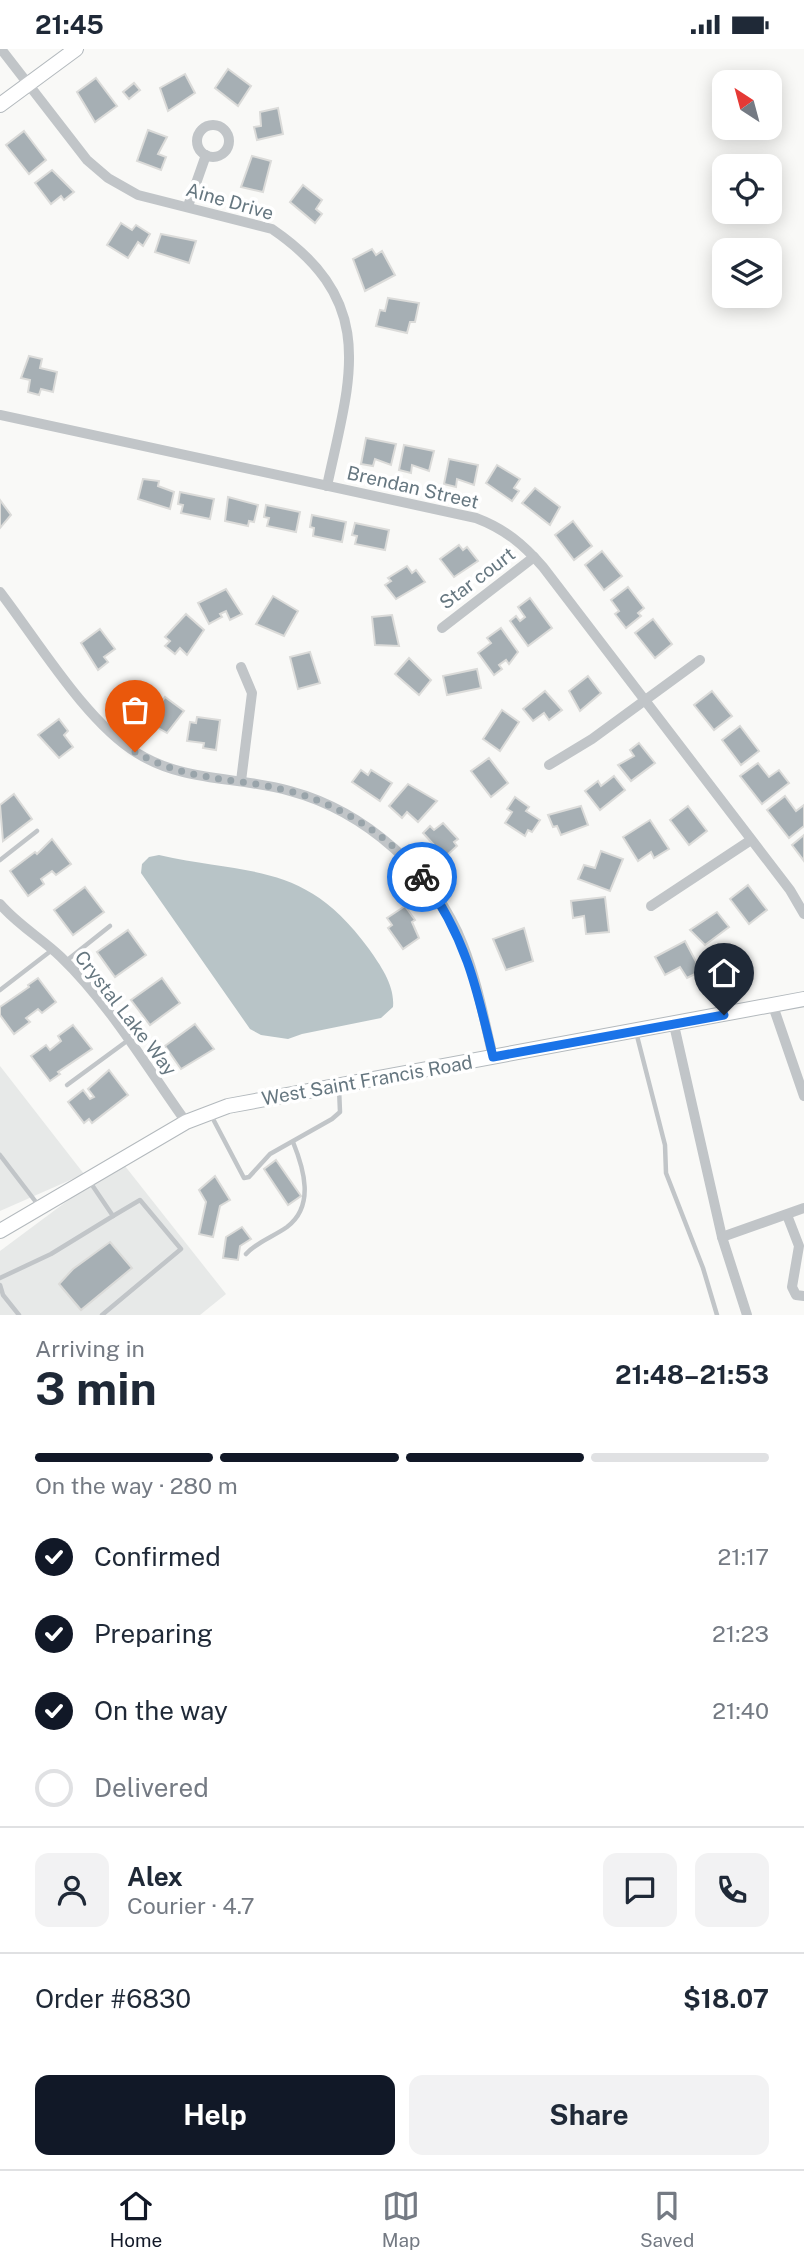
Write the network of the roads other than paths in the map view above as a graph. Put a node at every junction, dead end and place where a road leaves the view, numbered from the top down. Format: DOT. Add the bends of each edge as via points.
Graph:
graph roads {
  1 [pos="1,49"];
  2 [pos="76,49"];
  3 [pos="28,85"];
  4 [pos="0,105"];
  5 [pos="205,155"];
  6 [pos="188,205"];
  7 [pos="0,415"];
  8 [pos="327,486"];
  9 [pos="534,557"];
  10 [pos="0,592"];
  11 [pos="442,628"];
  12 [pos="700,660"];
  13 [pos="241,667"];
  14 [pos="645,701"];
  15 [pos="549,765"];
  16 [pos="241,781"];
  17 [pos="37,831"];
  18 [pos="751,840"];
  19 [pos="0,860"];
  20 [pos="0,904"];
  21 [pos="651,906"];
  22 [pos="804,914"];
  23 [pos="110,926"];
  24 [pos="52,950"];
  25 [pos="65,962"];
  26 [pos="0,990"];
  27 [pos="804,999"];
  28 [pos="773,1006"];
  29 [pos="674,1025"];
  30 [pos="636,1032"];
  31 [pos="127,1041"];
  32 [pos="493,1057"];
  33 [pos="67,1085"];
  34 [pos="338,1085"];
  35 [pos="804,1096"];
  36 [pos="211,1113"];
  37 [pos="186,1122"];
  38 [pos="293,1142"];
  39 [pos="0,1154"];
  40 [pos="5,1162"];
  41 [pos="0,1166"];
  42 [pos="88,1178"];
  43 [pos="39,1207"];
  44 [pos="804,1207"];
  45 [pos="787,1215"];
  46 [pos="113,1216"];
  47 [pos="0,1231"];
  48 [pos="722,1237"];
  49 [pos="246,1254"];
  50 [pos="0,1278"];
  51 [pos="0,1285"];
  52 [pos="804,1296"];
  53 [pos="19,1315"];
  54 [pos="102,1315"];
  55 [pos="717,1315"];
  56 [pos="747,1315"];
  1 -- 3 [label="street, Aine Drive"];
  2 -- 3 [label="street"];
  3 -- 4 [label="street"];
  3 -- 6 [label="street, Aine Drive" via="86,160 108,178 138,195"];
  5 -- 6 [label="street"];
  6 -- 8 [label="street, Aine Drive" via="272,229 303,255 339,306 349,331 351,365"];
  7 -- 8 [label="street, Brendan Street"];
  8 -- 9 [label="street, Brendan Street" via="476,519 516,538"];
  9 -- 11 [label="street, Star court"];
  9 -- 14 [label="street, Brendan Street"];
  10 -- 16 [label="street" via="119,740 177,772"];
  12 -- 14 [label="street"];
  13 -- 16 [label="street" via="252,693"];
  14 -- 15 [label="street"];
  14 -- 18 [label="street, Brendan Street"];
  16 -- 32 [label="street" via="326,804 386,842 416,870 441,903 462,943"];
  17 -- 19 [label="lane"];
  18 -- 21 [label="street"];
  18 -- 22 [label="street, Brendan Street"];
  20 -- 24 [label="street, Crystal Lake Way"];
  23 -- 25 [label="lane"];
  24 -- 25 [label="street, Crystal Lake Way"];
  24 -- 26 [label="lane"];
  25 -- 31 [label="street, Crystal Lake Way"];
  27 -- 28 [label="street, West Saint Francis Road"];
  28 -- 29 [label="street, West Saint Francis Road"];
  28 -- 35 [label="street"];
  29 -- 30 [label="street, West Saint Francis Road"];
  29 -- 48 [label="street"];
  30 -- 32 [label="street, West Saint Francis Road"];
  30 -- 55 [label="lane" via="665,1145 666,1173"];
  31 -- 33 [label="lane"];
  31 -- 37 [label="street, Crystal Lake Way"];
  32 -- 34 [label="street, West Saint Francis Road"];
  34 -- 36 [label="street, West Saint Francis Road"];
  34 -- 38 [label="lane" via="340,1112"];
  36 -- 37 [label="street, West Saint Francis Road"];
  36 -- 38 [label="lane" via="244,1178 270,1154"];
  37 -- 42 [label="street, West Saint Francis Road"];
  38 -- 49 [label="lane" via="301,1161 303,1207 286,1228"];
  39 -- 40 [label="lane"];
  40 -- 41 [label="lane"];
  40 -- 43 [label="lane"];
  42 -- 43 [label="street, West Saint Francis Road"];
  42 -- 46 [label="lane"];
  43 -- 47 [label="street, West Saint Francis Road"];
  44 -- 45 [label="street"];
  45 -- 48 [label="street"];
  45 -- 52 [label="street" via="799,1246 792,1287 796,1295"];
  46 -- 50 [label="lane"];
  46 -- 54 [label="lane" via="140,1200 181,1249"];
  48 -- 56 [label="street"];
  51 -- 53 [label="lane"];
}
